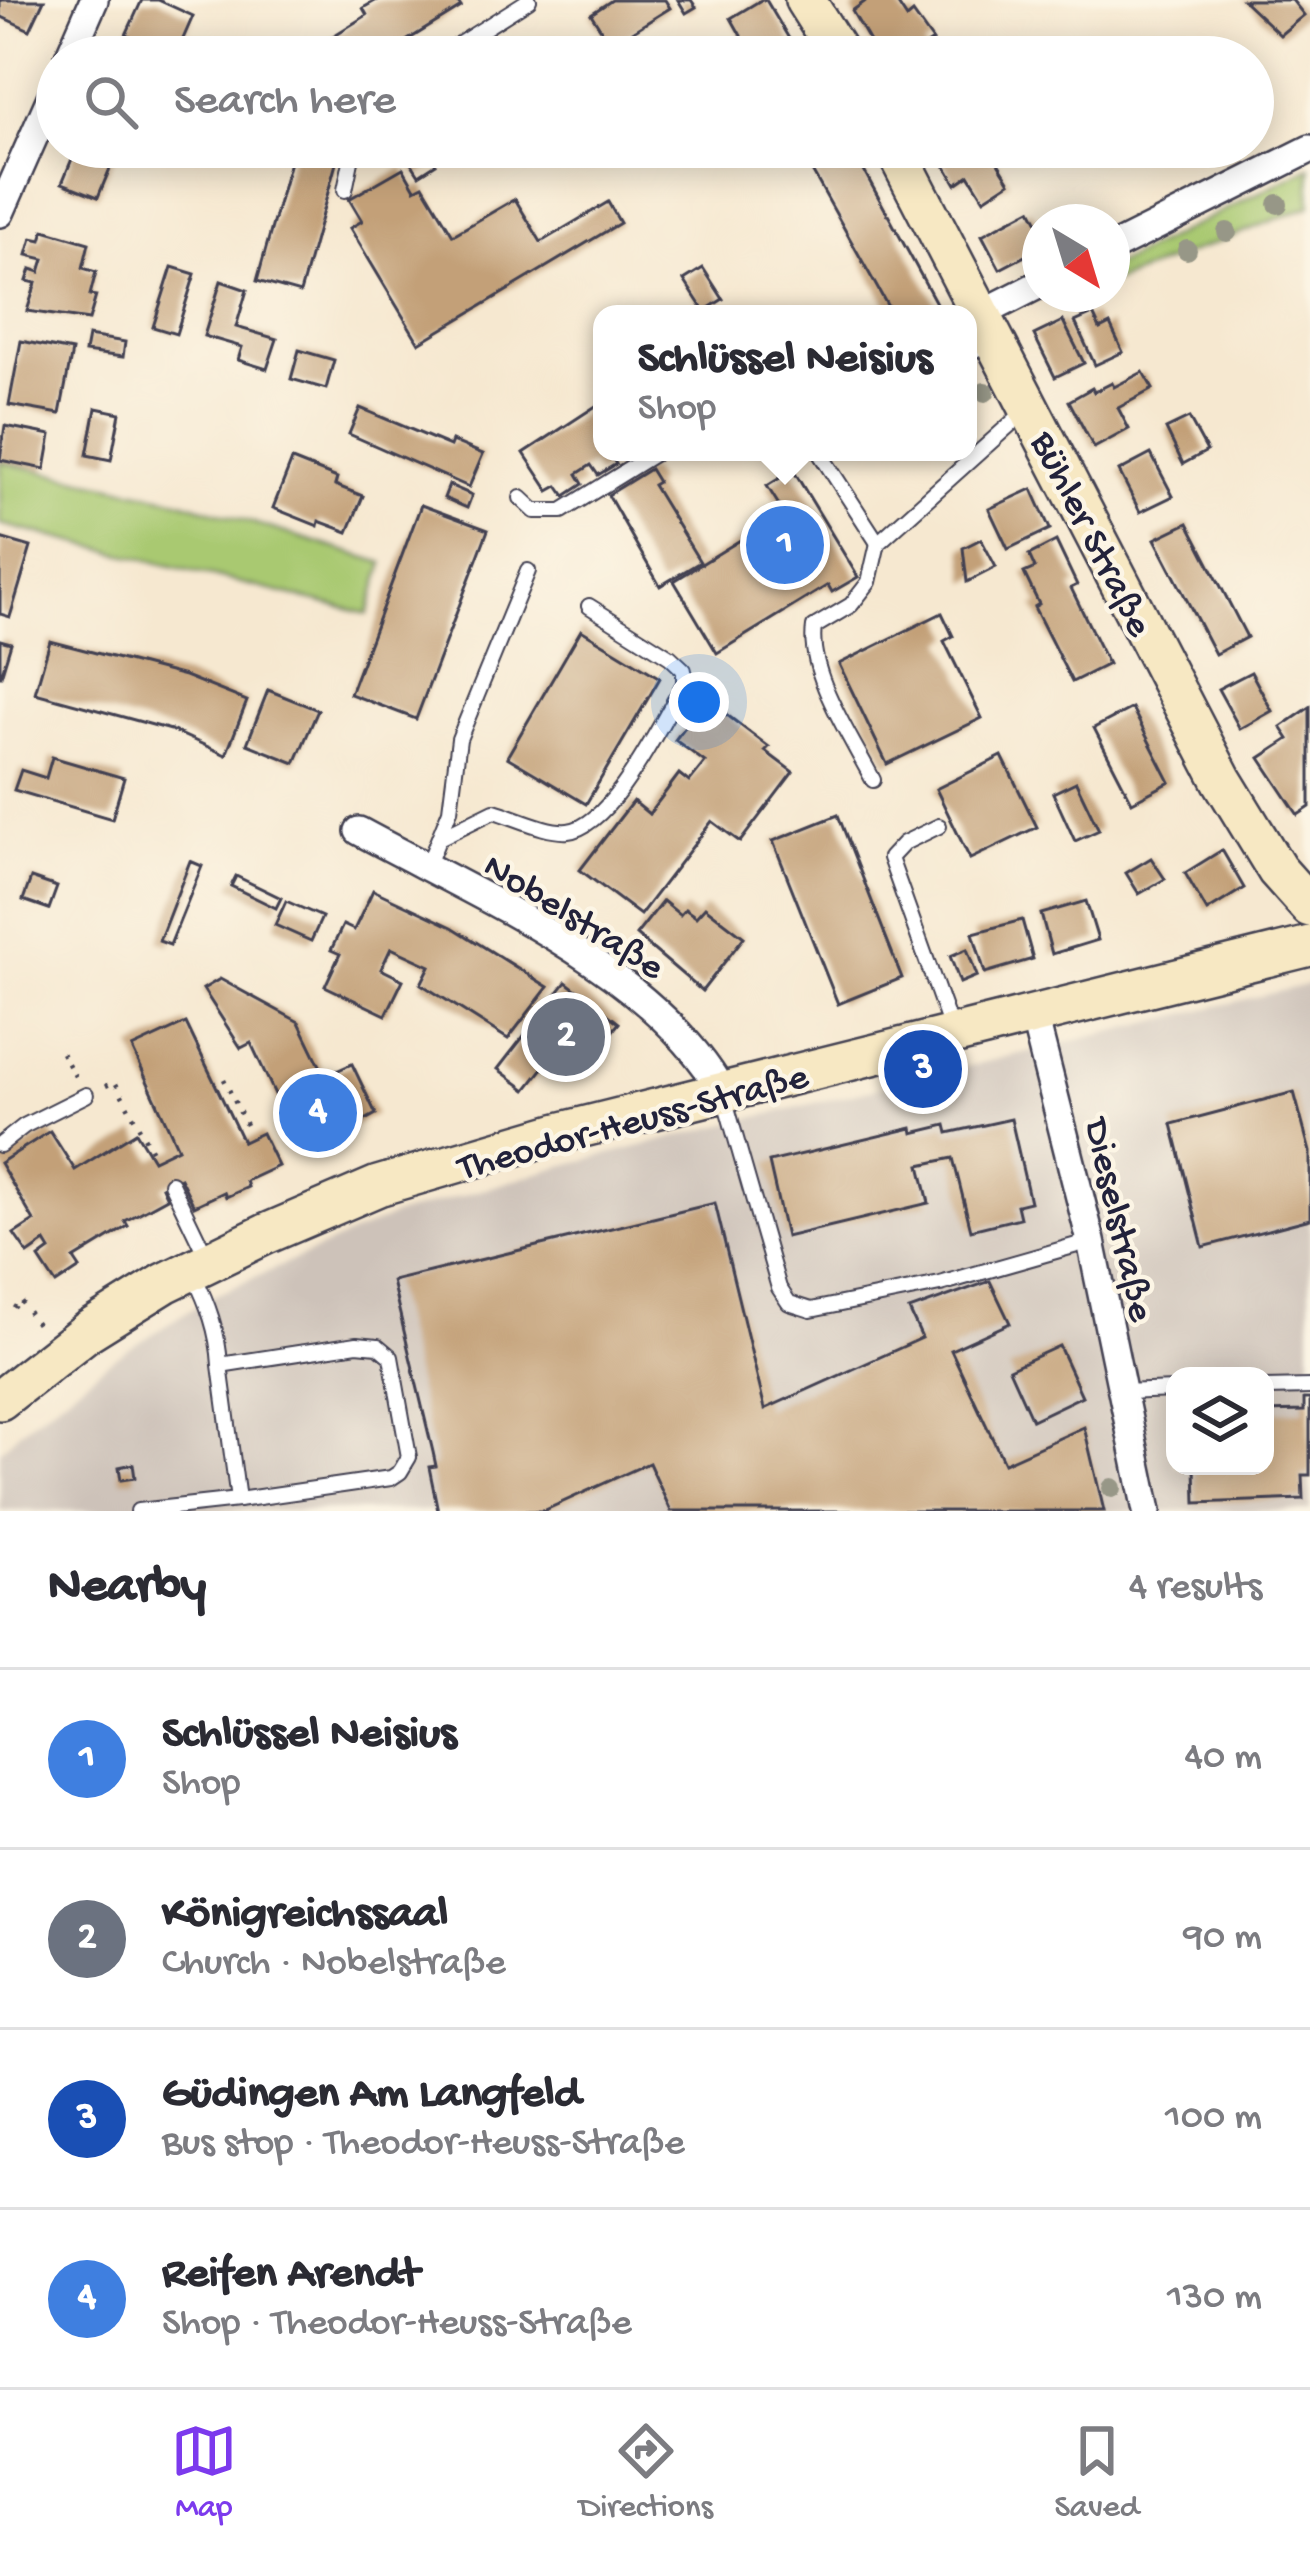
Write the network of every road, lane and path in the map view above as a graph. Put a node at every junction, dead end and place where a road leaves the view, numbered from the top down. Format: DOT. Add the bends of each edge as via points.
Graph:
graph roads {
  1 [pos="94,0"];
  2 [pos="529,0"];
  3 [pos="805,0"];
  4 [pos="78,36"];
  5 [pos="473,36"];
  6 [pos="828,36"];
  7 [pos="36,131"];
  8 [pos="1310,148"];
  9 [pos="1274,166"];
  10 [pos="350,168"];
  11 [pos="904,168"];
  12 [pos="1270,168"];
  13 [pos="345,190"];
  14 [pos="0,213"];
  15 [pos="1130,239"];
  16 [pos="1022,300"];
  17 [pos="967,305"];
  18 [pos="981,335"];
  19 [pos="1031,406"];
  20 [pos="977,454"];
  21 [pos="643,461"];
  22 [pos="825,461"];
  23 [pos="970,461"];
  24 [pos="521,498"];
  25 [pos="878,543"];
  26 [pos="528,571"];
  27 [pos="589,606"];
  28 [pos="872,780"];
  29 [pos="939,826"];
  30 [pos="359,831"];
  31 [pos="441,837"];
  32 [pos="427,868"];
  33 [pos="1310,907"];
  34 [pos="1310,946"];
  35 [pos="1034,1016"];
  36 [pos="954,1036"];
  37 [pos="62,1053"];
  38 [pos="224,1079"];
  39 [pos="723,1093"];
  40 [pos="86,1094"];
  41 [pos="246,1125"];
  42 [pos="0,1145"];
  43 [pos="156,1159"];
  44 [pos="171,1183"];
  45 [pos="1090,1241"];
  46 [pos="199,1265"];
  47 [pos="14,1308"];
  48 [pos="57,1354"];
  49 [pos="220,1365"];
  50 [pos="1310,1387"];
  51 [pos="1274,1388"];
  52 [pos="1166,1390"];
  53 [pos="1122,1392"];
  54 [pos="0,1400"];
  55 [pos="238,1500"];
  56 [pos="139,1511"];
  57 [pos="1147,1511"];
  1 -- 4 [label="street"];
  2 -- 5 [label="lane"];
  3 -- 6 [label="street"];
  7 -- 14 [label="street"];
  8 -- 9 [label="street"];
  10 -- 13 [label="lane"];
  11 -- 17 [label="street, Bühler Straße"];
  12 -- 15 [label="street"];
  16 -- 18 [label="street"];
  18 -- 19 [label="street, Bühler Straße"];
  19 -- 20 [label="lane"];
  19 -- 33 [label="street, Bühler Straße" via="1222,780 1277,870"];
  21 -- 24 [label="lane" via="562,511 536,512"];
  22 -- 25 [label="lane"];
  23 -- 25 [label="lane"];
  25 -- 28 [label="lane" via="869,582 814,627 811,645"];
  26 -- 31 [label="lane" via="459,739"];
  27 -- 31 [label="lane" via="684,670 684,684 611,802 591,824 565,832 494,811"];
  29 -- 36 [label="lane" via="890,858"];
  30 -- 32 [label="street, Nobelstraße"];
  31 -- 32 [label="lane"];
  32 -- 39 [label="street, Nobelstraße" via="577,951 663,1015"];
  34 -- 35 [label="street, Theodor-Heuss-Straße"];
  35 -- 36 [label="street, Theodor-Heuss-Straße"];
  35 -- 45 [label="street, Dieselstraße"];
  36 -- 39 [label="street, Theodor-Heuss-Straße"];
  37 -- 40 [label="path"];
  38 -- 41 [label="path"];
  39 -- 45 [label="lane" via="789,1303 811,1310 940,1284"];
  39 -- 46 [label="street, Theodor-Heuss-Straße" via="379,1186"];
  40 -- 42 [label="lane"];
  40 -- 43 [label="path" via="115,1082"];
  44 -- 46 [label="lane"];
  45 -- 53 [label="street, Dieselstraße"];
  46 -- 48 [label="street, Theodor-Heuss-Straße"];
  46 -- 49 [label="lane"];
  47 -- 48 [label="path" via="20,1300"];
  48 -- 54 [label="street, Theodor-Heuss-Straße"];
  49 -- 55 [label="lane"];
  49 -- 55 [label="lane" via="378,1346 391,1357 409,1457 391,1478"];
  50 -- 51 [label="lane"];
  52 -- 53 [label="lane"];
  53 -- 57 [label="street, Dieselstraße"];
  55 -- 56 [label="lane"];
}
